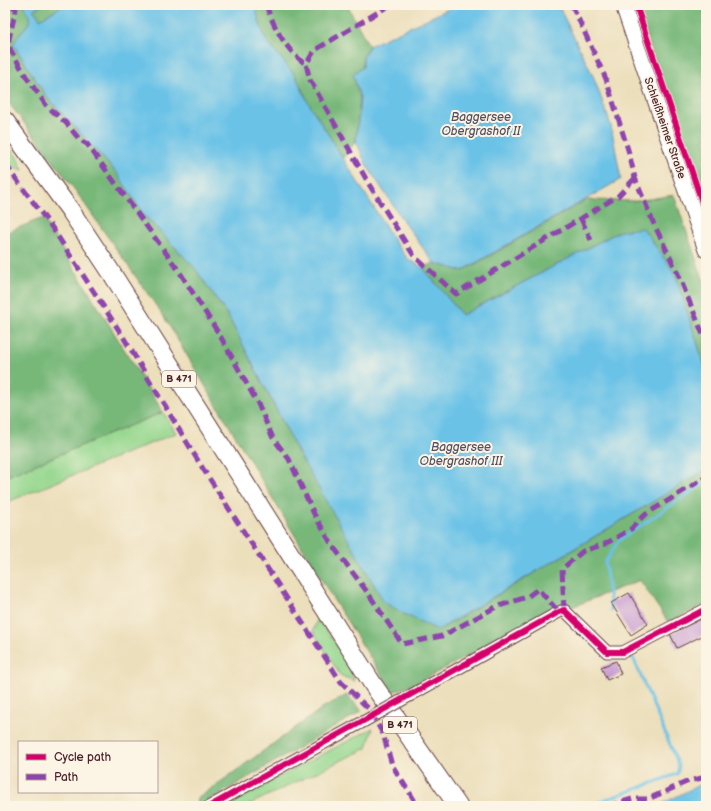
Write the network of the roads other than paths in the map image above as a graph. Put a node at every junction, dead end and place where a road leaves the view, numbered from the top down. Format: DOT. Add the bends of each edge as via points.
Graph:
graph roads {
  1 [pos="623,5"];
  2 [pos="5,121"];
  3 [pos="706,250"];
  4 [pos="706,609"];
  5 [pos="210,806"];
  6 [pos="458,806"];
  1 -- 3 [label="main road, Schleißheimer Straße"];
  2 -- 6 [label="highway, B 471" via="70,210 374,686"];
  4 -- 5 [label="street, bridge" via="623,652 607,652 564,610"];
}
